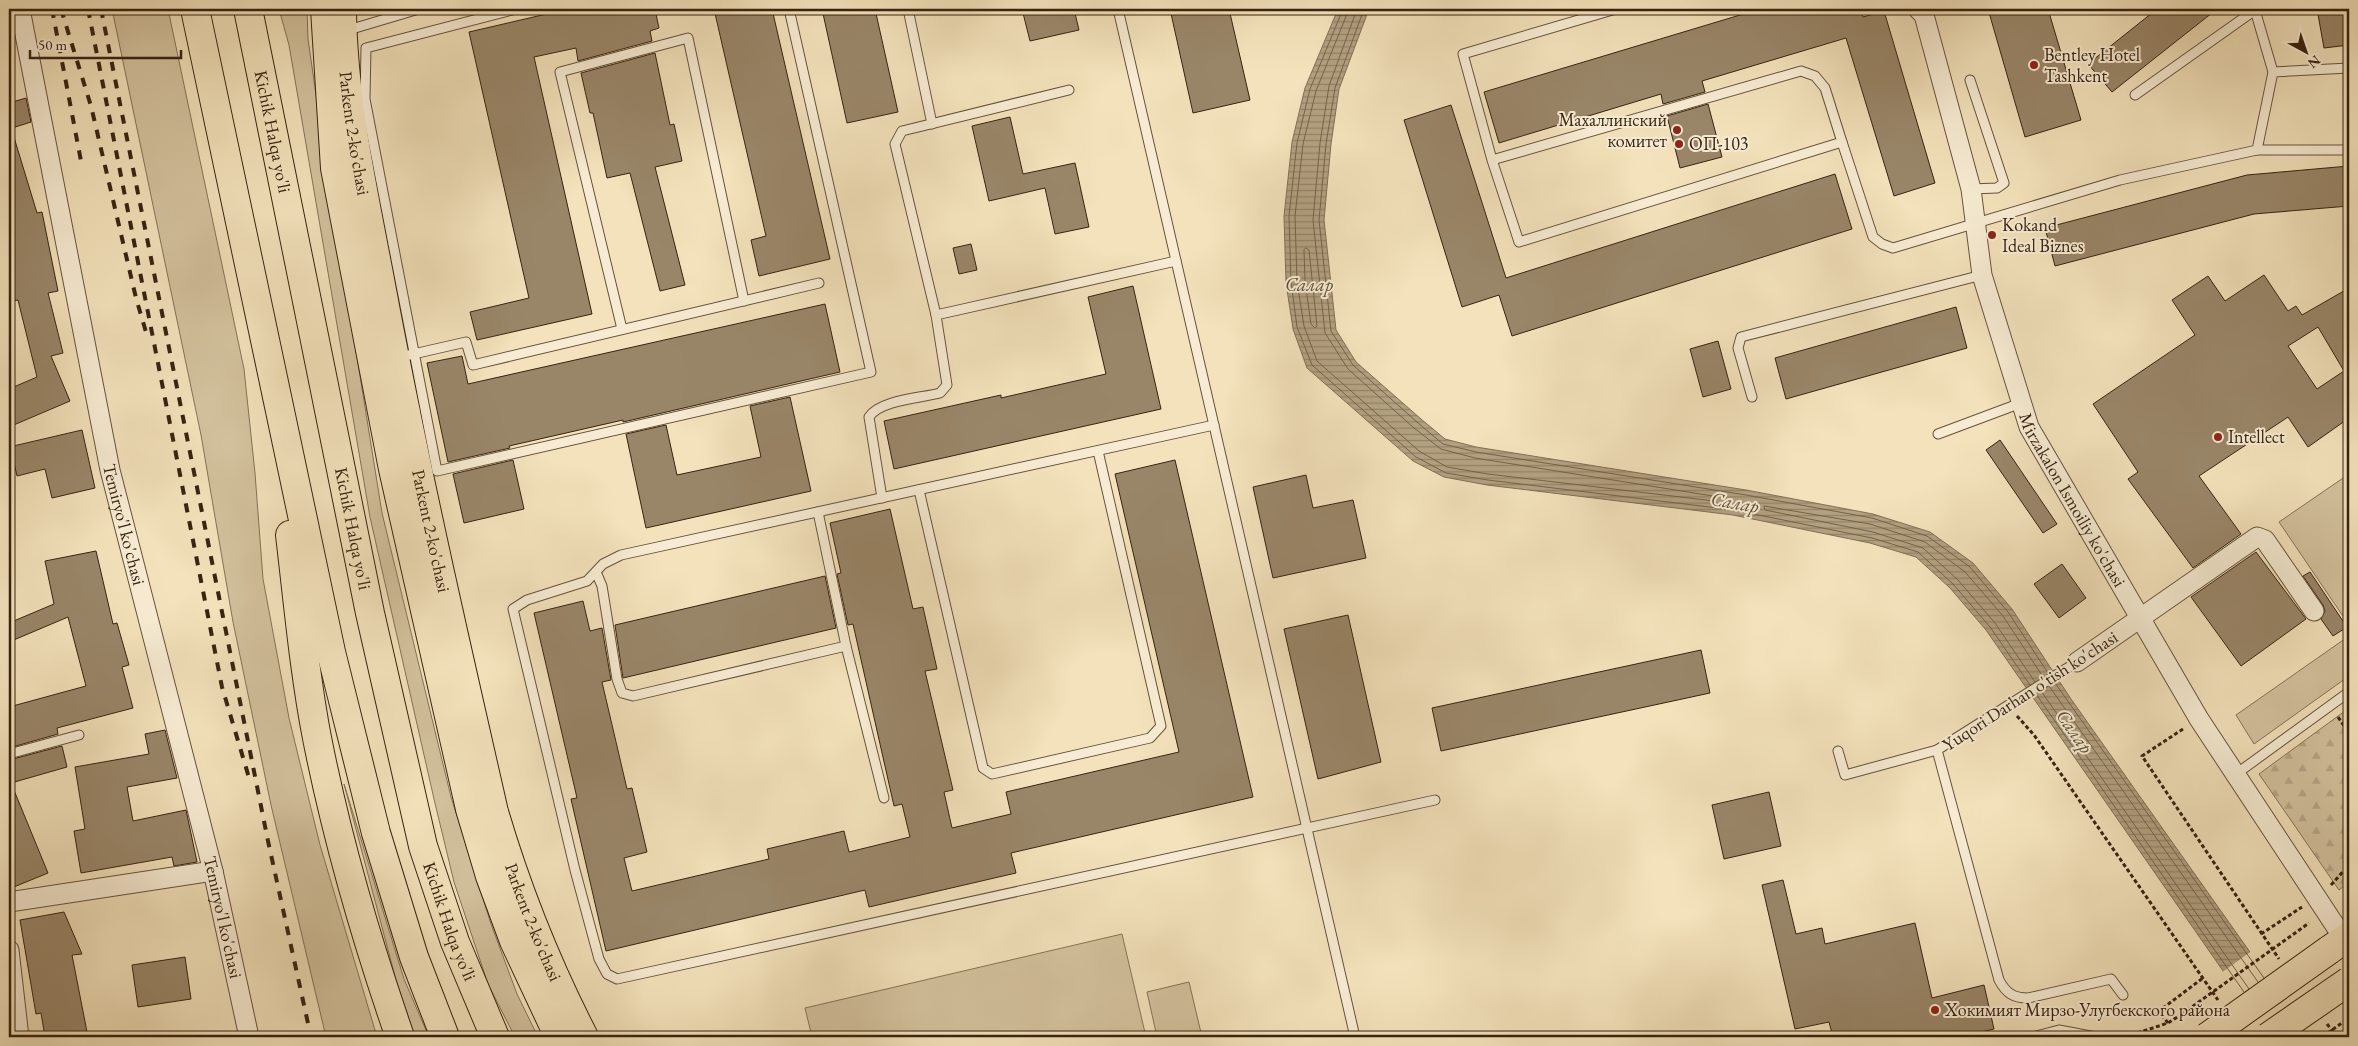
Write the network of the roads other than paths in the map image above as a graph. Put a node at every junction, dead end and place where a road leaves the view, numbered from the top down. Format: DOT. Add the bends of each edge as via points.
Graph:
graph roads {
  1 [pos="20,9"];
  2 [pos="196,9"];
  3 [pos="248,9"];
  4 [pos="325,9"];
  5 [pos="419,9"];
  6 [pos="516,9"];
  7 [pos="789,9"];
  8 [pos="908,9"];
  9 [pos="1118,9"];
  10 [pos="1616,9"];
  11 [pos="1918,9"];
  12 [pos="2256,10"];
  13 [pos="342,20"];
  14 [pos="2349,68"];
  15 [pos="2273,72"];
  16 [pos="1970,80"];
  17 [pos="1069,90"];
  18 [pos="2135,95"];
  19 [pos="932,124"];
  20 [pos="1842,142"];
  21 [pos="2258,150"];
  22 [pos="2349,150"];
  23 [pos="1492,160"];
  24 [pos="1971,189"];
  25 [pos="1976,224"];
  26 [pos="1176,261"];
  27 [pos="1982,275"];
  28 [pos="819,283"];
  29 [pos="744,300"];
  30 [pos="936,315"];
  31 [pos="622,329"];
  32 [pos="384,361"];
  33 [pos="270,367"];
  34 [pos="1752,397"];
  35 [pos="2021,403"];
  36 [pos="1214,425"];
  37 [pos="1938,434"];
  38 [pos="1098,451"];
  39 [pos="919,490"];
  40 [pos="882,498"];
  41 [pos="818,512"];
  42 [pos="596,572"];
  43 [pos="2314,612"];
  44 [pos="2140,618"];
  45 [pos="846,646"];
  46 [pos="2077,662"];
  47 [pos="2349,692"];
  48 [pos="78,735"];
  49 [pos="1937,750"];
  50 [pos="1838,751"];
  51 [pos="9,754"];
  52 [pos="2236,774"];
  53 [pos="884,798"];
  54 [pos="1435,800"];
  55 [pos="213,872"];
  56 [pos="9,902"];
  57 [pos="2341,942"];
  58 [pos="9,950"];
  59 [pos="2349,982"];
  60 [pos="2123,995"];
  61 [pos="12,1003"];
  62 [pos="19,1037"];
  63 [pos="249,1037"];
  64 [pos="400,1037"];
  65 [pos="445,1037"];
  66 [pos="495,1037"];
  67 [pos="559,1037"];
  68 [pos="584,1037"];
  69 [pos="1355,1037"];
  70 [pos="2033,1037"];
  71 [pos="2096,1037"];
  72 [pos="2207,1037"];
  73 [pos="2268,1037"];
  1 -- 55 [label="street, Temiryo'l ko'chasi" via="110,470"];
  2 -- 33 [label="main road"];
  3 -- 66 [label="main road, Kichik Halqa yo'li" via="370,612 423,846 455,942"];
  4 -- 32 [label="main road" via="335,168"];
  5 -- 13 [label="lane"];
  6 -- 7 [label="lane" via="366,48 365,99 438,472 871,372"];
  8 -- 19 [label="lane"];
  9 -- 26 [label="lane"];
  10 -- 23 [label="lane" via="1463,54"];
  11 -- 24 [label="street, Mirzakalon Ismoiliy ko'chasi" via="1924,15"];
  12 -- 15 [label="lane"];
  12 -- 18 [label="lane"];
  13 -- 32 [label="main road, Parkent 2-ko'chasi"];
  14 -- 15 [label="lane"];
  15 -- 21 [label="lane"];
  16 -- 24 [label="lane" via="2004,183 1997,188"];
  17 -- 19 [label="lane"];
  19 -- 30 [label="lane" via="902,131 895,144"];
  20 -- 23 [label="lane" via="1825,88 1815,76 1802,71"];
  20 -- 23 [label="lane" via="1519,242"];
  20 -- 25 [label="lane" via="1873,236 1882,244 1893,248"];
  21 -- 22 [label="lane"];
  21 -- 25 [label="lane" via="2120,180"];
  24 -- 25 [label="street, Mirzakalon Ismoiliy ko'chasi"];
  25 -- 27 [label="street, Mirzakalon Ismoiliy ko'chasi"];
  26 -- 30 [label="lane"];
  26 -- 36 [label="lane"];
  27 -- 34 [label="lane" via="1742,337 1738,348"];
  27 -- 35 [label="street, Mirzakalon Ismoiliy ko'chasi"];
  28 -- 29 [label="lane"];
  29 -- 31 [label="lane"];
  29 -- 31 [label="lane" via="688,38 560,72"];
  30 -- 40 [label="lane" via="947,385 940,393 883,406 869,417"];
  31 -- 32 [label="lane" via="473,365 466,342"];
  32 -- 67 [label="main road" via="393,469 470,809 514,941"];
  32 -- 68 [label="main road, Parkent 2-ko'chasi" via="417,474 494,812 529,918"];
  33 -- 64 [label="main road" via="316,736 340,841"];
  33 -- 65 [label="main road" via="331,652 376,833 414,957"];
  35 -- 37 [label="lane"];
  35 -- 44 [label="street, Mirzakalon Ismoiliy ko'chasi" via="2029,427"];
  36 -- 38 [label="lane"];
  36 -- 69 [label="lane"];
  38 -- 39 [label="lane"];
  38 -- 39 [label="lane" via="1161,726 1150,738 992,774 983,768"];
  39 -- 40 [label="lane"];
  40 -- 41 [label="lane"];
  41 -- 42 [label="lane" via="621,555 603,564"];
  41 -- 45 [label="lane"];
  42 -- 45 [label="lane" via="602,586 622,693 633,696"];
  42 -- 54 [label="lane" via="587,581 527,600 513,609 599,959 608,974 617,979"];
  43 -- 44 [label="street, Yuqori Darhan o'tish ko'chasi" via="2260,537"];
  44 -- 46 [label="street, Yuqori Darhan o'tish ko'chasi"];
  44 -- 52 [label="street, Mirzakalon Ismoiliy ko'chasi" via="2199,719"];
  45 -- 53 [label="lane"];
  46 -- 49 [label="lane, Yuqori Darhan o'tish ko'chasi"];
  47 -- 52 [label="lane"];
  48 -- 51 [label="lane"];
  49 -- 50 [label="lane" via="1845,775"];
  49 -- 60 [label="lane, Yuqori Darhan o'tish ko'chasi" via="1998,980 2003,988 2017,998 2028,998 2111,979"];
  52 -- 57 [label="street, Mirzakalon Ismoiliy ko'chasi"];
  55 -- 56 [label="street"];
  55 -- 63 [label="street, Temiryo'l ko'chasi"];
  57 -- 72 [label="main road, bridge"];
  58 -- 61 [label="street"];
  59 -- 73 [label="main road, bridge"];
  61 -- 62 [label="street"];
  70 -- 71 [label="lane" via="2059,1030"];
}
